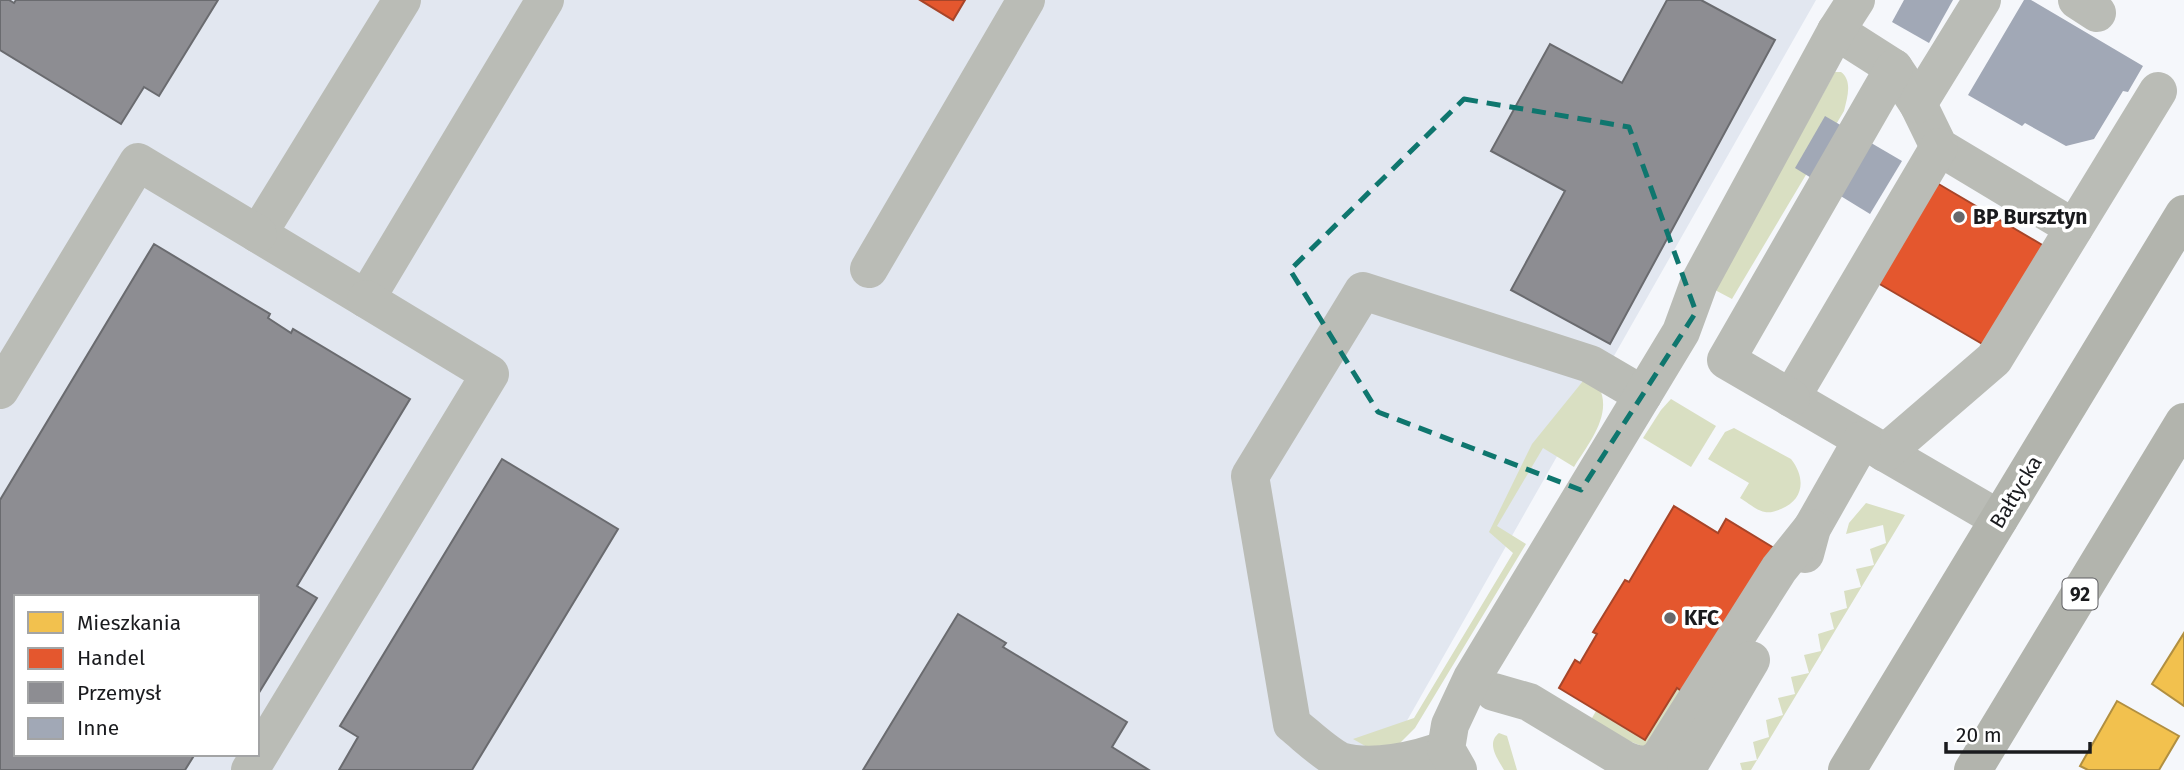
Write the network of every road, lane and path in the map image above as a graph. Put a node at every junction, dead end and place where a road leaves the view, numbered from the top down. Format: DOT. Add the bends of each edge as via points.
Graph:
graph roads {
  1 [pos="402,0"];
  2 [pos="545,0"];
  3 [pos="1026,0"];
  4 [pos="1982,0"];
  5 [pos="1846,15"];
  6 [pos="1894,68"];
  7 [pos="2158,90"];
  8 [pos="1918,104"];
  9 [pos="1939,147"];
  10 [pos="2184,214"];
  11 [pos="2074,228"];
  12 [pos="258,234"];
  13 [pos="869,269"];
  14 [pos="366,299"];
  15 [pos="1681,332"];
  16 [pos="1726,360"];
  17 [pos="0,390"];
  18 [pos="1643,395"];
  19 [pos="1791,398"];
  20 [pos="2184,422"];
  21 [pos="1874,446"];
  22 [pos="1999,519"];
  23 [pos="1812,528"];
  24 [pos="1483,685"];
  25 [pos="259,755"];
  26 [pos="1452,760"];
  27 [pos="1975,769"];
  28 [pos="1607,770"];
  29 [pos="1686,770"];
  30 [pos="1847,770"];
  1 -- 12 [label="lane"];
  2 -- 14 [label="lane"];
  3 -- 13 [label="lane"];
  4 -- 8 [label="lane"];
  5 -- 6 [label="lane"];
  5 -- 15 [label="lane" via="1699,283"];
  6 -- 8 [label="lane"];
  6 -- 16 [label="lane"];
  7 -- 11 [label="lane"];
  8 -- 9 [label="lane"];
  9 -- 11 [label="lane"];
  9 -- 19 [label="lane"];
  10 -- 22 [label="main road, Bałtycka"];
  11 -- 21 [label="lane" via="1994,359"];
  12 -- 14 [label="lane"];
  12 -- 17 [label="lane" via="138,162"];
  14 -- 25 [label="lane" via="490,374"];
  15 -- 16 [label="lane"];
  15 -- 18 [label="lane"];
  16 -- 19 [label="lane"];
  18 -- 24 [label="lane"];
  18 -- 26 [label="lane" via="1590,364 1363,291 1250,476 1292,724 1341,762 1370,768"];
  19 -- 21 [label="lane"];
  20 -- 27 [label="main road, 92"];
  21 -- 22 [label="lane"];
  21 -- 23 [label="lane"];
  22 -- 30 [label="main road, Bałtycka"];
  23 -- 24 [label="lane" via="1779,569 1652,764 1625,760 1529,702"];
  23 -- 29 [label="lane" via="1804,560 1782,608"];
  24 -- 26 [label="lane" via="1450,725"];
  24 -- 28 [label="lane" via="1516,715"];
}
